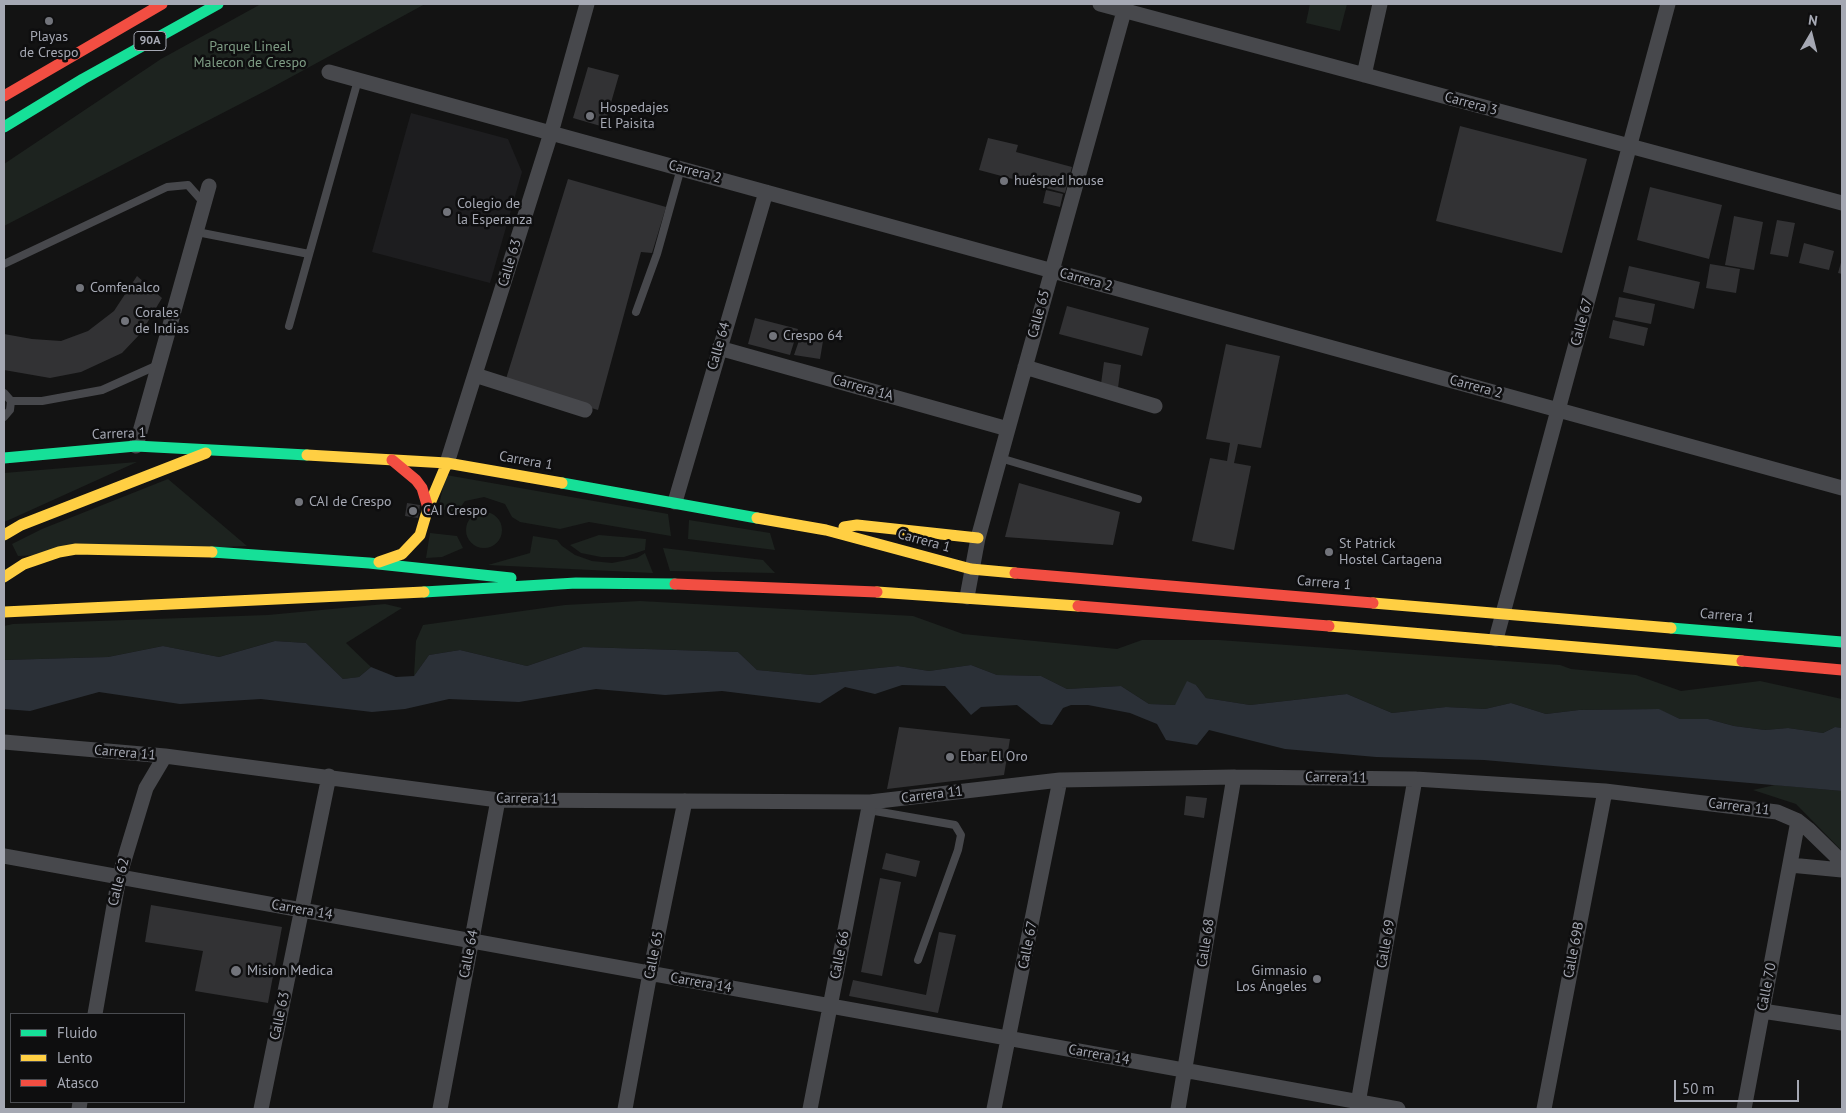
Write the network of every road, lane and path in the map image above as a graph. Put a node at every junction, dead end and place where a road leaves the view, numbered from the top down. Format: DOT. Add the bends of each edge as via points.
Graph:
graph roads {
  1 [pos="162,4"];
  2 [pos="218,4"];
  3 [pos="587,4"];
  4 [pos="1100,4"];
  5 [pos="1380,4"];
  6 [pos="1668,4"];
  7 [pos="1125,7"];
  8 [pos="329,72"];
  9 [pos="1364,75"];
  10 [pos="358,80"];
  11 [pos="4,96"];
  12 [pos="4,127"];
  13 [pos="551,133"];
  14 [pos="1630,146"];
  15 [pos="682,168"];
  16 [pos="209,186"];
  17 [pos="766,192"];
  18 [pos="205,203"];
  19 [pos="1842,203"];
  20 [pos="197,232"];
  21 [pos="309,254"];
  22 [pos="4,264"];
  23 [pos="1051,270"];
  24 [pos="636,312"];
  25 [pos="289,326"];
  26 [pos="719,348"];
  27 [pos="158,365"];
  28 [pos="1025,367"];
  29 [pos="475,374"];
  30 [pos="4,393"];
  31 [pos="11,402"];
  32 [pos="1155,406"];
  33 [pos="585,410"];
  34 [pos="1558,410"];
  35 [pos="4,417"];
  36 [pos="1008,429"];
  37 [pos="136,446"];
  38 [pos="213,451"];
  39 [pos="4,458"];
  40 [pos="1000,458"];
  41 [pos="392,460"];
  42 [pos="447,463"];
  43 [pos="1842,488"];
  44 [pos="1138,499"];
  45 [pos="675,502"];
  46 [pos="428,508"];
  47 [pos="826,530"];
  48 [pos="4,535"];
  49 [pos="978,538"];
  50 [pos="369,563"];
  51 [pos="971,569"];
  52 [pos="4,577"];
  53 [pos="576,583"];
  54 [pos="967,597"];
  55 [pos="4,612"];
  56 [pos="1501,612"];
  57 [pos="1496,639"];
  58 [pos="1842,642"];
  59 [pos="1842,670"];
  60 [pos="4,742"];
  61 [pos="165,756"];
  62 [pos="329,776"];
  63 [pos="1234,777"];
  64 [pos="1415,779"];
  65 [pos="1060,780"];
  66 [pos="1605,791"];
  67 [pos="498,800"];
  68 [pos="685,801"];
  69 [pos="869,806"];
  70 [pos="1798,821"];
  71 [pos="4,856"];
  72 [pos="1842,862"];
  73 [pos="1790,865"];
  74 [pos="1842,870"];
  75 [pos="119,877"];
  76 [pos="302,910"];
  77 [pos="471,941"];
  78 [pos="918,960"];
  79 [pos="650,973"];
  80 [pos="830,1006"];
  81 [pos="1762,1011"];
  82 [pos="95,1013"];
  83 [pos="1842,1023"];
  84 [pos="1009,1039"];
  85 [pos="1185,1071"];
  86 [pos="1358,1106"];
  87 [pos="261,1109"];
  88 [pos="440,1109"];
  89 [pos="625,1109"];
  90 [pos="810,1109"];
  91 [pos="994,1109"];
  92 [pos="1178,1109"];
  93 [pos="1398,1109"];
  94 [pos="1544,1109"];
  95 [pos="1744,1109"];
  1 -- 11 [label="main road, 90A"];
  2 -- 12 [label="main road, 90A"];
  3 -- 13 [label="street, Calle 63"];
  4 -- 7 [label="street, Carrera 3"];
  5 -- 9 [label="street"];
  6 -- 14 [label="street, Calle 67"];
  7 -- 9 [label="street, Carrera 3"];
  7 -- 23 [label="street, Calle 65"];
  8 -- 10 [label="street, Carrera 2"];
  9 -- 14 [label="street, Carrera 3"];
  10 -- 13 [label="street, Carrera 2"];
  10 -- 21 [label="lane"];
  13 -- 15 [label="street, Carrera 2"];
  13 -- 29 [label="street, Calle 63"];
  14 -- 19 [label="street, Carrera 3"];
  14 -- 34 [label="street, Calle 67"];
  15 -- 17 [label="street, Carrera 2"];
  15 -- 24 [label="lane"];
  16 -- 18 [label="street"];
  17 -- 23 [label="street, Carrera 2"];
  17 -- 26 [label="street, Calle 64"];
  18 -- 20 [label="street"];
  18 -- 22 [label="lane" via="188,185 167,187"];
  20 -- 21 [label="lane"];
  20 -- 27 [label="street"];
  21 -- 25 [label="lane"];
  23 -- 28 [label="street, Calle 65"];
  23 -- 34 [label="street, Carrera 2"];
  26 -- 36 [label="street, Carrera 1A"];
  26 -- 45 [label="street, Calle 64"];
  27 -- 31 [label="lane" via="102,390 42,401"];
  27 -- 37 [label="street"];
  28 -- 32 [label="street"];
  28 -- 36 [label="street, Calle 65"];
  29 -- 33 [label="street"];
  29 -- 42 [label="street, Calle 63"];
  30 -- 31 [label="lane"];
  31 -- 35 [label="lane"];
  34 -- 43 [label="street, Carrera 2"];
  34 -- 56 [label="street, Calle 67"];
  36 -- 40 [label="street, Calle 65"];
  37 -- 38 [label="main road, Carrera 1"];
  37 -- 39 [label="main road, Carrera 1"];
  38 -- 41 [label="main road, Carrera 1"];
  38 -- 48 [label="main road" via="21,525"];
  40 -- 44 [label="lane"];
  40 -- 49 [label="street, Calle 65"];
  41 -- 42 [label="main road, Carrera 1"];
  41 -- 46 [label="main road" via="416,480"];
  42 -- 45 [label="main road, Carrera 1"];
  42 -- 46 [label="main road"];
  45 -- 47 [label="main road, Carrera 1"];
  46 -- 50 [label="main road" via="420,535 409,548 395,558"];
  47 -- 49 [label="main road" via="857,525"];
  47 -- 51 [label="main road, Carrera 1"];
  49 -- 51 [label="street, Calle 65"];
  50 -- 52 [label="main road" via="205,552 76,549 24,564"];
  50 -- 53 [label="main road"];
  51 -- 54 [label="street, Calle 65"];
  51 -- 56 [label="main road, Carrera 1"];
  53 -- 54 [label="main road" via="843,590"];
  53 -- 55 [label="main road"];
  54 -- 57 [label="main road"];
  56 -- 57 [label="street, Calle 67"];
  56 -- 58 [label="main road, Carrera 1"];
  57 -- 59 [label="main road"];
  60 -- 61 [label="street, Carrera 11"];
  61 -- 62 [label="street, Carrera 11"];
  61 -- 75 [label="street, Calle 62" via="146,788"];
  62 -- 67 [label="street, Carrera 11"];
  62 -- 76 [label="street, Calle 63"];
  63 -- 64 [label="street, Carrera 11"];
  63 -- 65 [label="street, Carrera 11"];
  63 -- 85 [label="street, Calle 68"];
  64 -- 66 [label="street, Carrera 11"];
  64 -- 86 [label="street, Calle 69"];
  65 -- 69 [label="street, Carrera 11"];
  65 -- 84 [label="street, Calle 67"];
  66 -- 70 [label="street, Carrera 11" via="1763,809"];
  66 -- 94 [label="street, Calle 69B"];
  67 -- 68 [label="street, Carrera 11"];
  67 -- 77 [label="street, Calle 64"];
  68 -- 69 [label="street, Carrera 11"];
  68 -- 79 [label="street, Calle 65"];
  69 -- 78 [label="lane" via="955,825 961,835"];
  69 -- 80 [label="street, Calle 66"];
  70 -- 72 [label="street, Carrera 11"];
  70 -- 73 [label="street, Calle 70"];
  71 -- 75 [label="street, Carrera 14"];
  73 -- 74 [label="street"];
  73 -- 81 [label="street, Calle 70"];
  75 -- 76 [label="street, Carrera 14"];
  75 -- 82 [label="street, Calle 62"];
  76 -- 77 [label="street, Carrera 14"];
  76 -- 87 [label="street, Calle 63"];
  77 -- 79 [label="street, Carrera 14"];
  77 -- 88 [label="street, Calle 64"];
  79 -- 80 [label="street, Carrera 14"];
  79 -- 89 [label="street, Calle 65"];
  80 -- 84 [label="street, Carrera 14"];
  80 -- 90 [label="street, Calle 66"];
  81 -- 83 [label="street"];
  81 -- 95 [label="street, Calle 70"];
  84 -- 85 [label="street, Carrera 14"];
  84 -- 91 [label="street, Calle 67"];
  85 -- 86 [label="street, Carrera 14"];
  85 -- 92 [label="street, Calle 68"];
  86 -- 93 [label="street, Carrera 14"];
}
